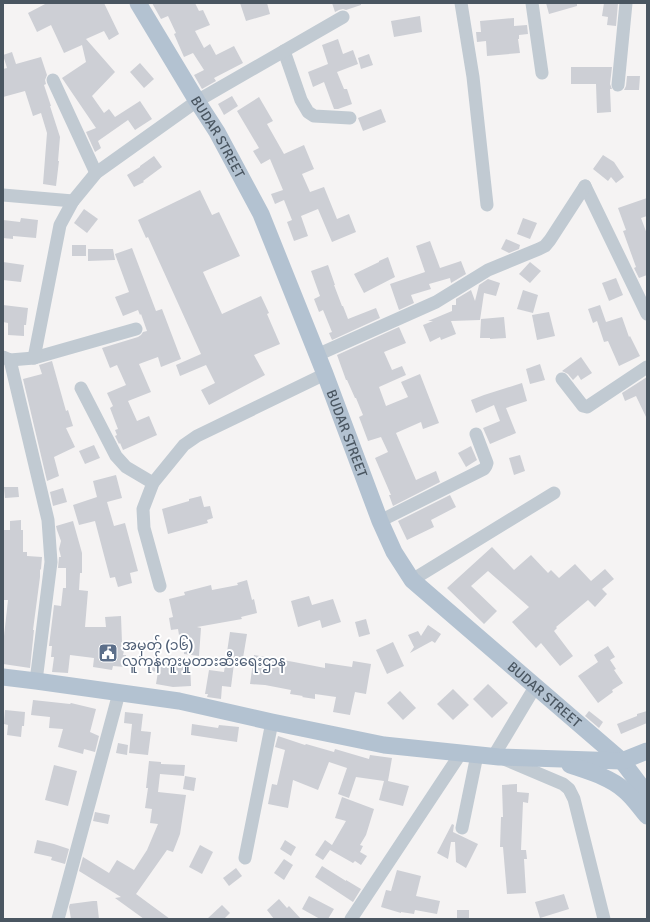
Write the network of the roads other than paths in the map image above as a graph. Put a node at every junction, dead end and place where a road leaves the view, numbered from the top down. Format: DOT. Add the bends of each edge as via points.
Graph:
graph roads {
  1 [pos="138,3"];
  2 [pos="461,3"];
  3 [pos="532,3"];
  4 [pos="626,3"];
  5 [pos="343,17"];
  6 [pos="284,51"];
  7 [pos="542,73"];
  8 [pos="53,80"];
  9 [pos="618,85"];
  10 [pos="197,101"];
  11 [pos="350,118"];
  12 [pos="96,173"];
  13 [pos="3,195"];
  14 [pos="73,201"];
  15 [pos="486,205"];
  16 [pos="647,314"];
  17 [pos="136,329"];
  18 [pos="318,356"];
  19 [pos="34,358"];
  20 [pos="6,359"];
  21 [pos="647,367"];
  22 [pos="325,374"];
  23 [pos="562,378"];
  24 [pos="81,388"];
  25 [pos="476,434"];
  26 [pos="153,483"];
  27 [pos="554,492"];
  28 [pos="380,520"];
  29 [pos="412,580"];
  30 [pos="160,586"];
  31 [pos="3,677"];
  32 [pos="36,681"];
  33 [pos="535,687"];
  34 [pos="119,692"];
  35 [pos="272,722"];
  36 [pos="647,751"];
  37 [pos="482,755"];
  38 [pos="550,759"];
  39 [pos="622,761"];
  40 [pos="647,794"];
  41 [pos="647,816"];
  42 [pos="462,828"];
  43 [pos="244,858"];
  44 [pos="58,919"];
  45 [pos="351,919"];
  46 [pos="604,919"];
  1 -- 10 [label="main road, BUDAR STREET"];
  2 -- 15 [label="street"];
  3 -- 7 [label="street"];
  4 -- 9 [label="street"];
  5 -- 6 [label="street"];
  6 -- 10 [label="street"];
  6 -- 11 [label="street" via="301,100 308,112 314,116"];
  8 -- 12 [label="street"];
  10 -- 12 [label="street"];
  10 -- 18 [label="main road, BUDAR STREET" via="217,132 261,214"];
  12 -- 14 [label="street"];
  13 -- 14 [label="street"];
  14 -- 19 [label="street" via="60,225"];
  16 -- 18 [label="street" via="585,186 545,246 488,270 436,302"];
  17 -- 19 [label="street"];
  18 -- 22 [label="main road, BUDAR STREET"];
  19 -- 20 [label="street"];
  20 -- 32 [label="street" via="48,520 51,562"];
  21 -- 23 [label="street" via="587,407 583,406"];
  22 -- 26 [label="street" via="197,436 184,445"];
  22 -- 28 [label="main road, BUDAR STREET"];
  24 -- 26 [label="street" via="116,456 126,467"];
  25 -- 28 [label="street" via="487,463 484,469"];
  26 -- 30 [label="street" via="143,509 144,528"];
  27 -- 29 [label="street"];
  28 -- 29 [label="main road, BUDAR STREET" via="394,552"];
  29 -- 33 [label="main road, BUDAR STREET"];
  31 -- 32 [label="main road"];
  32 -- 34 [label="main road"];
  33 -- 37 [label="street"];
  33 -- 39 [label="main road, BUDAR STREET"];
  34 -- 35 [label="main road" via="179,701"];
  34 -- 44 [label="street"];
  35 -- 37 [label="main road" via="384,745"];
  35 -- 43 [label="street"];
  36 -- 39 [label="main road"];
  37 -- 38 [label="main road"];
  37 -- 42 [label="street"];
  37 -- 45 [label="street"];
  37 -- 46 [label="street" via="563,784 569,789 574,799"];
  38 -- 39 [label="main road"];
  38 -- 41 [label="main road" via="608,779 624,790"];
  39 -- 40 [label="main road, BUDAR STREET"];
}
